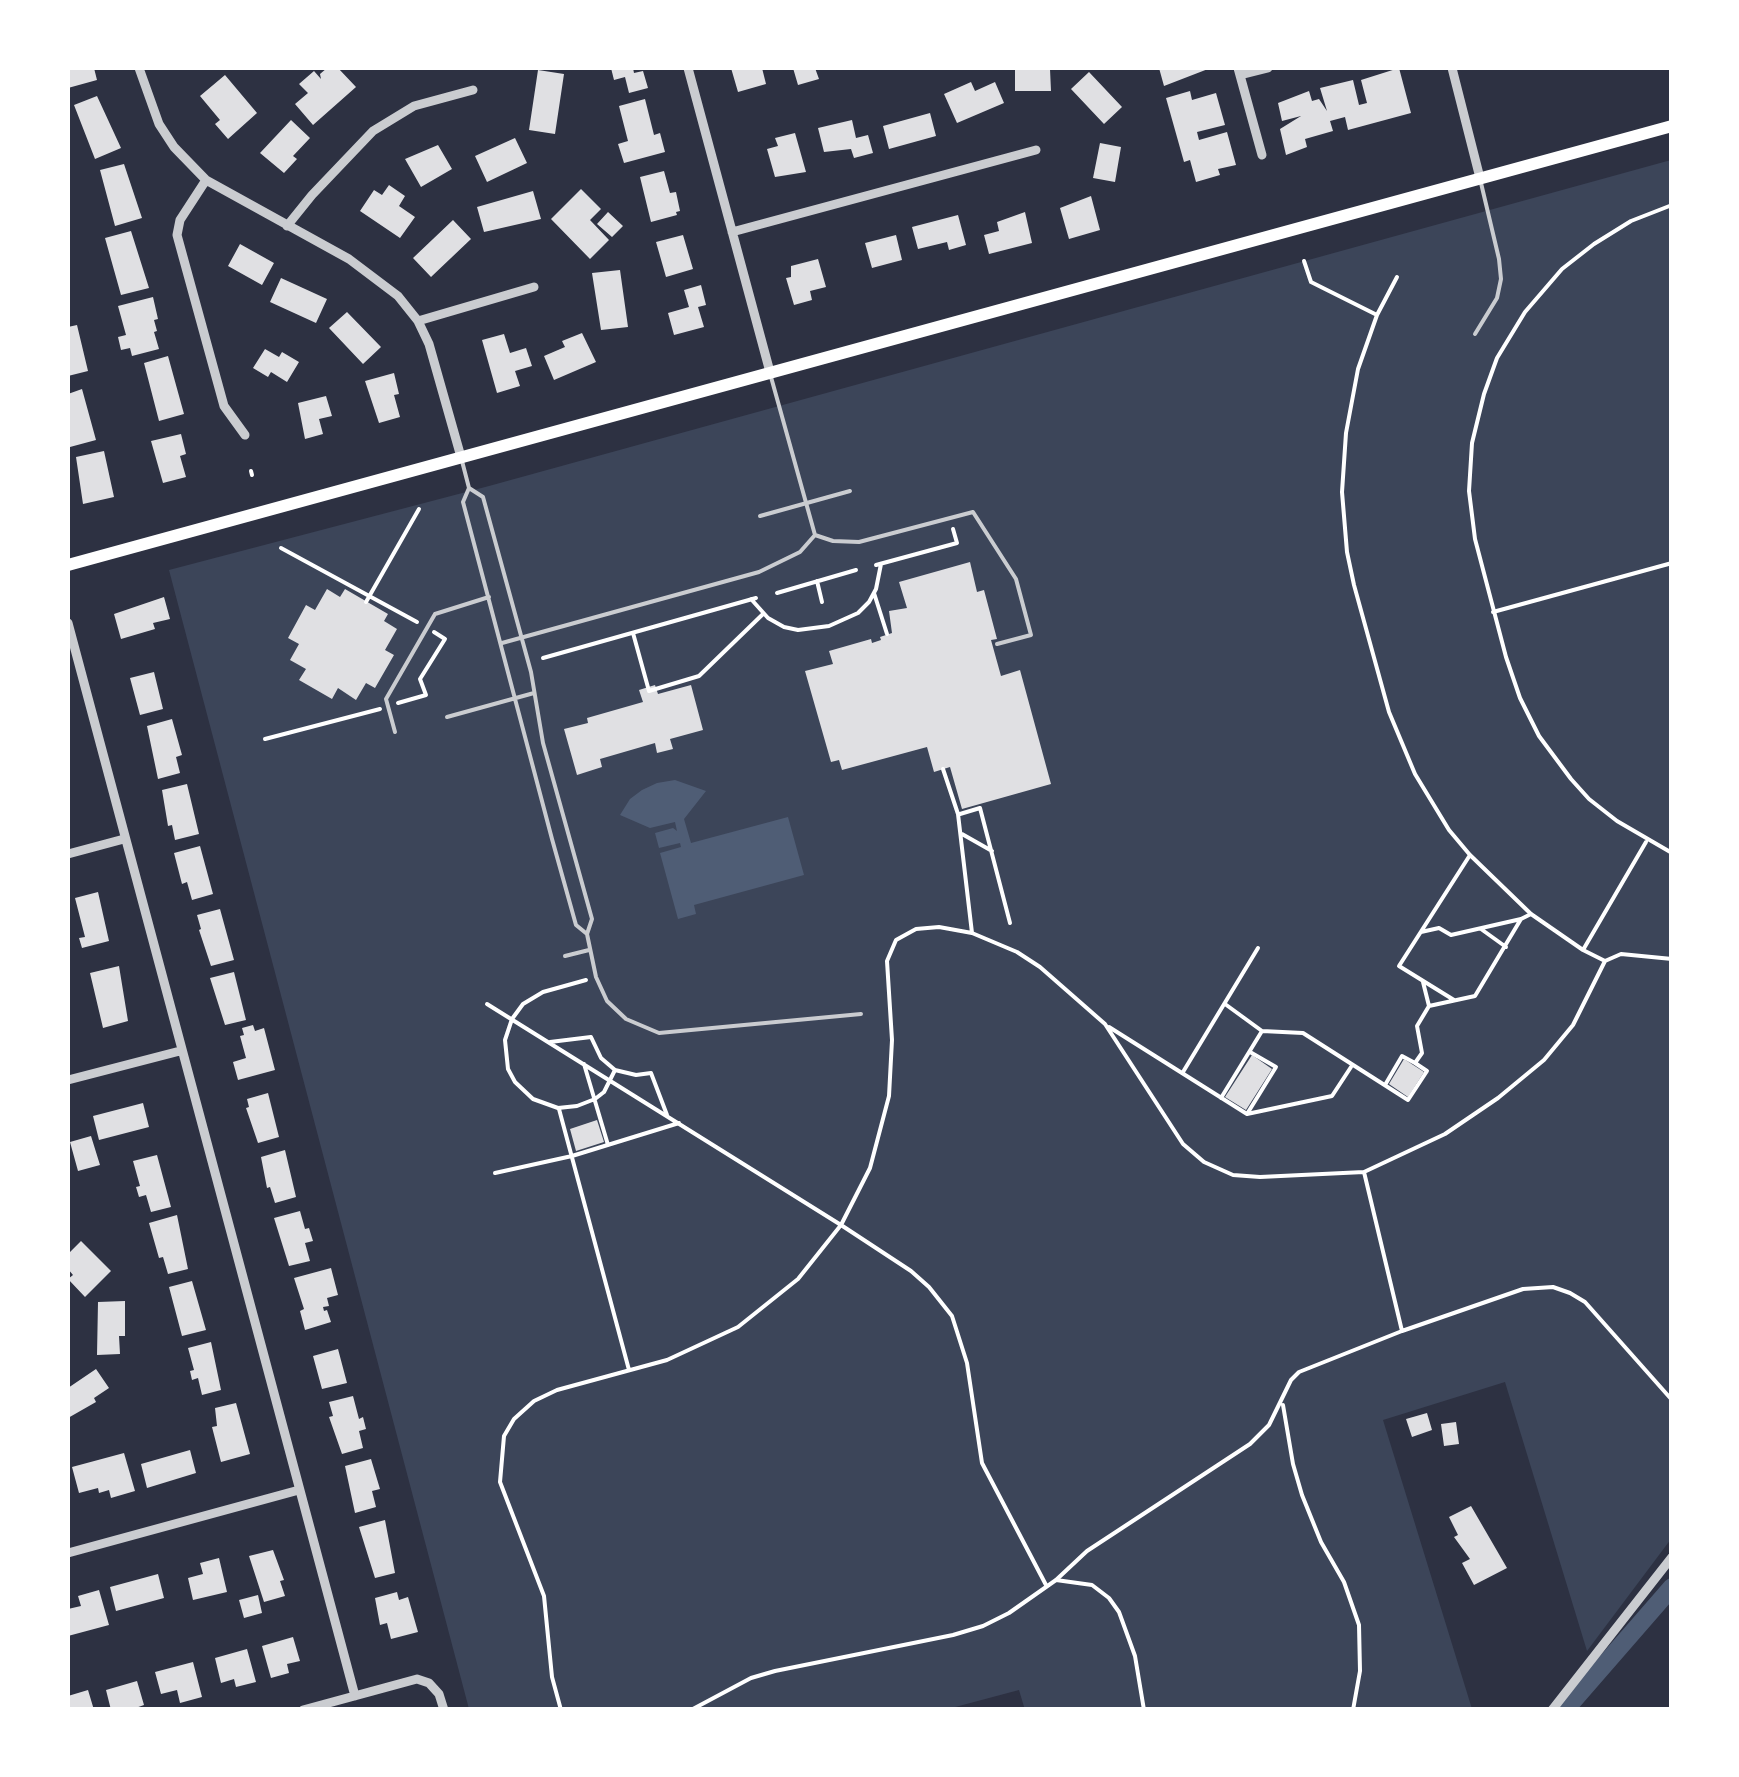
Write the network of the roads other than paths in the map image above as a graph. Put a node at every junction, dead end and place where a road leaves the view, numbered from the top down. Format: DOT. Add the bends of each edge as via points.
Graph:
graph roads {
  1 [pos="139,68"];
  2 [pos="688,68"];
  3 [pos="1268,68"];
  4 [pos="1452,68"];
  5 [pos="1239,71"];
  6 [pos="472,90"];
  7 [pos="1672,126"];
  8 [pos="1036,150"];
  9 [pos="1262,156"];
  10 [pos="1480,178"];
  11 [pos="206,180"];
  12 [pos="287,226"];
  13 [pos="732,232"];
  14 [pos="534,287"];
  15 [pos="418,321"];
  16 [pos="1475,334"];
  17 [pos="770,372"];
  18 [pos="244,436"];
  19 [pos="460,457"];
  20 [pos="469,488"];
  21 [pos="850,491"];
  22 [pos="806,503"];
  23 [pos="760,516"];
  24 [pos="815,535"];
  25 [pos="68,565"];
  26 [pos="489,597"];
  27 [pos="68,624"];
  28 [pos="522,638"];
  29 [pos="502,643"];
  30 [pos="997,644"];
  31 [pos="536,693"];
  32 [pos="517,698"];
  33 [pos="448,717"];
  34 [pos="395,732"];
  35 [pos="124,839"];
  36 [pos="68,854"];
  37 [pos="587,934"];
  38 [pos="591,949"];
  39 [pos="565,956"];
  40 [pos="861,1014"];
  41 [pos="180,1051"];
  42 [pos="68,1080"];
  43 [pos="299,1490"];
  44 [pos="68,1553"];
  45 [pos="1672,1556"];
  46 [pos="354,1696"];
  47 [pos="302,1710"];
  48 [pos="444,1710"];
  49 [pos="1552,1710"];
  1 -- 11 [label="street" via="159,124"];
  2 -- 13 [label="street"];
  3 -- 5 [label="street"];
  4 -- 10 [label="street"];
  5 -- 9 [label="street"];
  6 -- 12 [label="street" via="414,106 373,131"];
  7 -- 10 [label="main road"];
  8 -- 13 [label="street"];
  10 -- 16 [label="lane" via="1500,279 1497,298"];
  10 -- 17 [label="main road"];
  11 -- 12 [label="street"];
  11 -- 18 [label="street" via="177,235 224,406"];
  12 -- 15 [label="street" via="376,277"];
  13 -- 17 [label="street"];
  14 -- 15 [label="street"];
  15 -- 19 [label="street" via="438,367"];
  17 -- 19 [label="main road"];
  17 -- 22 [label="lane"];
  19 -- 20 [label="lane"];
  19 -- 25 [label="main road"];
  20 -- 26 [label="lane" via="463,502"];
  20 -- 28 [label="lane" via="483,497"];
  21 -- 22 [label="lane"];
  22 -- 23 [label="lane"];
  22 -- 24 [label="lane"];
  24 -- 28 [label="lane" via="800,552 759,572"];
  24 -- 30 [label="lane" via="859,542 972,512 1016,579 1031,635"];
  26 -- 29 [label="lane"];
  26 -- 34 [label="lane" via="434,614 386,699"];
  27 -- 35 [label="street"];
  28 -- 29 [label="lane"];
  28 -- 31 [label="lane"];
  29 -- 32 [label="lane"];
  31 -- 32 [label="lane"];
  31 -- 37 [label="lane" via="543,743 592,919"];
  32 -- 33 [label="lane"];
  32 -- 37 [label="lane" via="576,925"];
  35 -- 36 [label="street"];
  35 -- 41 [label="street"];
  37 -- 38 [label="lane"];
  38 -- 39 [label="lane"];
  38 -- 40 [label="lane" via="608,1001 659,1034"];
  41 -- 42 [label="street"];
  41 -- 43 [label="street"];
  43 -- 44 [label="street"];
  43 -- 46 [label="street"];
  45 -- 49 [label="street"];
  46 -- 47 [label="street"];
  46 -- 48 [label="street" via="417,1679 440,1694"];
}
